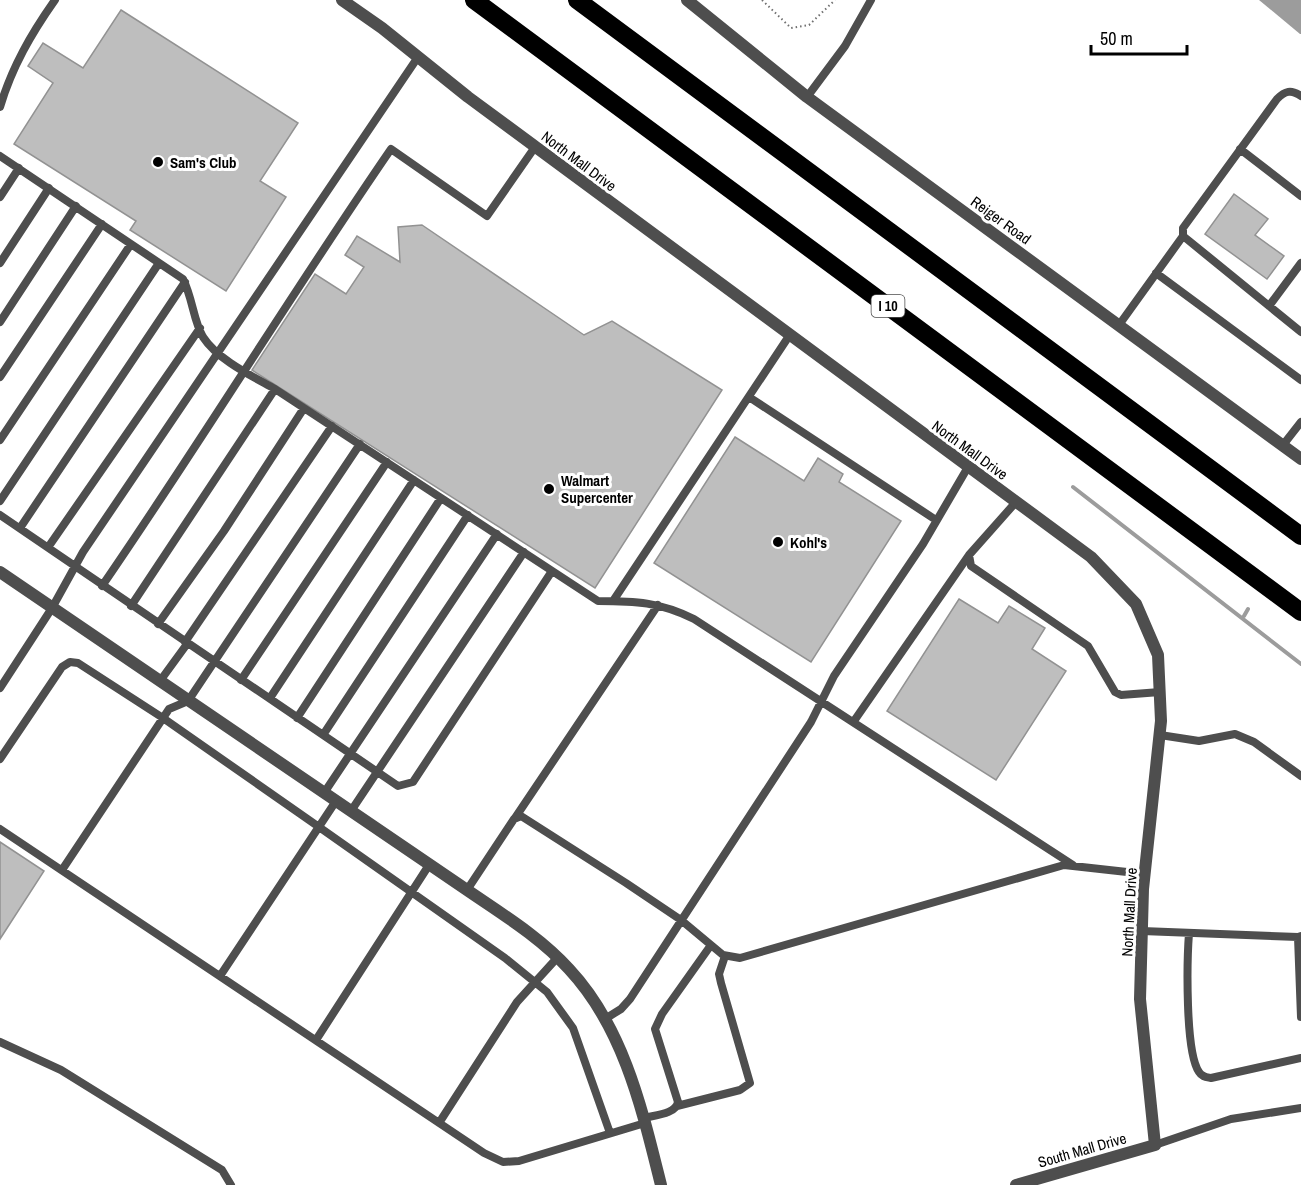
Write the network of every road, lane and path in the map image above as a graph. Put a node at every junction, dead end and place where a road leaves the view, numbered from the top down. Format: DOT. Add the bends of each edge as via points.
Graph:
graph roads {
  1 [pos="55,0"];
  2 [pos="342,0"];
  3 [pos="474,0"];
  4 [pos="577,0"];
  5 [pos="687,0"];
  6 [pos="762,0"];
  7 [pos="835,0"];
  8 [pos="871,0"];
  9 [pos="418,57"];
  10 [pos="1301,96"];
  11 [pos="807,97"];
  12 [pos="0,107"];
  13 [pos="535,147"];
  14 [pos="1240,149"];
  15 [pos="0,156"];
  16 [pos="19,168"];
  17 [pos="49,188"];
  18 [pos="1301,196"];
  19 [pos="0,197"];
  20 [pos="76,206"];
  21 [pos="102,224"];
  22 [pos="1183,236"];
  23 [pos="131,244"];
  24 [pos="0,263"];
  25 [pos="159,263"];
  26 [pos="1301,263"];
  27 [pos="1156,273"];
  28 [pos="185,282"];
  29 [pos="1269,306"];
  30 [pos="0,322"];
  31 [pos="1119,325"];
  32 [pos="200,328"];
  33 [pos="1301,332"];
  34 [pos="789,336"];
  35 [pos="219,352"];
  36 [pos="244,372"];
  37 [pos="0,378"];
  38 [pos="1301,380"];
  39 [pos="275,389"];
  40 [pos="749,397"];
  41 [pos="303,408"];
  42 [pos="1301,422"];
  43 [pos="332,426"];
  44 [pos="0,440"];
  45 [pos="360,444"];
  46 [pos="1283,446"];
  47 [pos="1301,459"];
  48 [pos="387,462"];
  49 [pos="968,467"];
  50 [pos="414,480"];
  51 [pos="441,498"];
  52 [pos="0,501"];
  53 [pos="1016,502"];
  54 [pos="0,514"];
  55 [pos="468,515"];
  56 [pos="936,520"];
  57 [pos="20,528"];
  58 [pos="497,534"];
  59 [pos="1301,536"];
  60 [pos="49,546"];
  61 [pos="524,552"];
  62 [pos="969,555"];
  63 [pos="76,564"];
  64 [pos="552,571"];
  65 [pos="0,572"];
  66 [pos="102,586"];
  67 [pos="613,601"];
  68 [pos="658,605"];
  69 [pos="131,606"];
  70 [pos="52,608"];
  71 [pos="1301,612"];
  72 [pos="158,624"];
  73 [pos="186,643"];
  74 [pos="213,661"];
  75 [pos="241,680"];
  76 [pos="160,681"];
  77 [pos="0,688"];
  78 [pos="1160,692"];
  79 [pos="270,698"];
  80 [pos="822,700"];
  81 [pos="188,701"];
  82 [pos="163,718"];
  83 [pos="297,718"];
  84 [pos="854,721"];
  85 [pos="323,735"];
  86 [pos="1160,735"];
  87 [pos="349,753"];
  88 [pos="0,759"];
  89 [pos="377,772"];
  90 [pos="1301,776"];
  91 [pos="324,793"];
  92 [pos="336,801"];
  93 [pos="351,811"];
  94 [pos="514,819"];
  95 [pos="319,827"];
  96 [pos="0,829"];
  97 [pos="429,865"];
  98 [pos="1073,865"];
  99 [pos="62,870"];
  100 [pos="1145,874"];
  101 [pos="467,890"];
  102 [pos="411,893"];
  103 [pos="681,920"];
  104 [pos="1142,931"];
  105 [pos="1189,933"];
  106 [pos="1300,937"];
  107 [pos="711,945"];
  108 [pos="725,956"];
  109 [pos="557,958"];
  110 [pos="220,976"];
  111 [pos="535,982"];
  112 [pos="1301,1017"];
  113 [pos="605,1019"];
  114 [pos="316,1040"];
  115 [pos="0,1042"];
  116 [pos="1301,1058"];
  117 [pos="677,1106"];
  118 [pos="1301,1108"];
  119 [pos="645,1120"];
  120 [pos="439,1123"];
  121 [pos="610,1133"];
  122 [pos="1155,1145"];
  123 [pos="231,1185"];
  124 [pos="662,1185"];
  125 [pos="1016,1185"];
  1 -- 12 [label="lane" via="26,41"];
  2 -- 9 [label="street, North Mall Drive"];
  3 -- 71 [label="highway, I 10"];
  4 -- 59 [label="highway"];
  5 -- 11 [label="street, Reiger Road"];
  6 -- 7 [label="path" via="791,28 808,25"];
  8 -- 11 [label="lane"];
  9 -- 13 [label="street, North Mall Drive"];
  9 -- 35 [label="lane"];
  10 -- 14 [label="lane" via="1294,91 1281,95"];
  11 -- 31 [label="street, Reiger Road"];
  13 -- 34 [label="street, North Mall Drive"];
  13 -- 36 [label="lane" via="487,216 391,149 312,263"];
  14 -- 18 [label="lane"];
  14 -- 22 [label="lane" via="1188,219"];
  15 -- 16 [label="lane"];
  16 -- 17 [label="lane"];
  16 -- 19 [label="lane"];
  17 -- 20 [label="lane"];
  17 -- 24 [label="lane"];
  20 -- 21 [label="lane"];
  20 -- 30 [label="lane"];
  21 -- 23 [label="lane"];
  21 -- 37 [label="lane"];
  22 -- 27 [label="lane"];
  22 -- 29 [label="lane"];
  23 -- 25 [label="lane"];
  23 -- 44 [label="lane"];
  25 -- 28 [label="lane"];
  25 -- 52 [label="lane"];
  26 -- 29 [label="lane"];
  27 -- 31 [label="lane"];
  27 -- 38 [label="lane"];
  28 -- 32 [label="lane"];
  28 -- 57 [label="lane"];
  29 -- 33 [label="lane"];
  31 -- 46 [label="street, Reiger Road"];
  32 -- 35 [label="lane" via="204,338"];
  32 -- 60 [label="lane"];
  34 -- 40 [label="lane"];
  34 -- 49 [label="street, North Mall Drive"];
  35 -- 36 [label="lane"];
  35 -- 63 [label="lane"];
  36 -- 39 [label="lane"];
  36 -- 66 [label="lane"];
  39 -- 41 [label="lane"];
  39 -- 69 [label="lane"];
  40 -- 56 [label="lane"];
  40 -- 67 [label="lane"];
  41 -- 43 [label="lane"];
  41 -- 72 [label="lane"];
  42 -- 46 [label="lane"];
  43 -- 45 [label="lane"];
  43 -- 73 [label="lane"];
  45 -- 48 [label="lane"];
  45 -- 74 [label="lane"];
  46 -- 47 [label="street, Reiger Road"];
  48 -- 50 [label="lane"];
  48 -- 75 [label="lane"];
  49 -- 53 [label="street, North Mall Drive"];
  49 -- 56 [label="lane"];
  50 -- 51 [label="lane"];
  50 -- 79 [label="lane"];
  51 -- 55 [label="lane"];
  51 -- 83 [label="lane"];
  53 -- 62 [label="lane"];
  53 -- 78 [label="street, North Mall Drive" via="1091,557 1136,604 1158,655"];
  54 -- 57 [label="lane"];
  55 -- 58 [label="lane"];
  55 -- 85 [label="lane"];
  56 -- 80 [label="lane"];
  57 -- 60 [label="lane"];
  58 -- 61 [label="lane"];
  58 -- 87 [label="lane"];
  60 -- 63 [label="lane"];
  61 -- 64 [label="lane"];
  61 -- 89 [label="lane"];
  62 -- 78 [label="lane" via="970,566 1088,646 1115,692"];
  62 -- 84 [label="lane"];
  63 -- 66 [label="lane"];
  63 -- 70 [label="lane"];
  64 -- 67 [label="lane" via="598,601"];
  64 -- 89 [label="lane" via="413,782 398,786"];
  65 -- 70 [label="street"];
  66 -- 69 [label="lane"];
  67 -- 68 [label="lane"];
  68 -- 80 [label="lane" via="694,620"];
  68 -- 94 [label="lane"];
  69 -- 72 [label="lane"];
  70 -- 76 [label="street"];
  70 -- 77 [label="lane"];
  72 -- 73 [label="lane"];
  73 -- 74 [label="lane"];
  73 -- 76 [label="lane"];
  74 -- 75 [label="lane"];
  74 -- 81 [label="lane"];
  75 -- 79 [label="lane"];
  76 -- 81 [label="street"];
  78 -- 86 [label="street, North Mall Drive"];
  79 -- 83 [label="lane"];
  80 -- 84 [label="lane"];
  80 -- 103 [label="lane"];
  81 -- 82 [label="lane" via="169,709"];
  81 -- 91 [label="street"];
  82 -- 88 [label="lane" via="78,663 70,662"];
  82 -- 95 [label="lane"];
  82 -- 99 [label="lane"];
  83 -- 85 [label="lane"];
  84 -- 98 [label="lane"];
  85 -- 87 [label="lane"];
  86 -- 90 [label="lane" via="1199,741 1235,734 1254,742"];
  86 -- 100 [label="street, North Mall Drive"];
  87 -- 89 [label="lane"];
  87 -- 91 [label="lane"];
  89 -- 93 [label="lane"];
  91 -- 92 [label="street"];
  92 -- 93 [label="street"];
  92 -- 95 [label="lane"];
  93 -- 97 [label="street"];
  94 -- 101 [label="lane"];
  94 -- 103 [label="lane" via="528,819"];
  95 -- 102 [label="lane"];
  95 -- 110 [label="lane"];
  96 -- 99 [label="lane"];
  97 -- 101 [label="street"];
  97 -- 102 [label="lane"];
  98 -- 100 [label="lane"];
  98 -- 108 [label="lane" via="754,955"];
  99 -- 110 [label="lane"];
  100 -- 104 [label="street, North Mall Drive"];
  101 -- 109 [label="street"];
  102 -- 111 [label="lane"];
  102 -- 114 [label="lane"];
  103 -- 107 [label="lane"];
  103 -- 113 [label="lane" via="630,999"];
  104 -- 105 [label="lane"];
  104 -- 122 [label="street, North Mall Drive" via="1140,999"];
  105 -- 106 [label="lane"];
  105 -- 116 [label="lane" via="1188,1021 1197,1070 1211,1078"];
  106 -- 112 [label="lane"];
  107 -- 108 [label="lane"];
  107 -- 117 [label="lane" via="662,1014 656,1029"];
  108 -- 117 [label="lane" via="719,974 750,1083 740,1090"];
  109 -- 111 [label="lane"];
  109 -- 113 [label="street"];
  110 -- 114 [label="lane"];
  111 -- 120 [label="lane" via="517,1002"];
  111 -- 121 [label="lane" via="573,1028"];
  113 -- 119 [label="street" via="623,1054"];
  114 -- 120 [label="lane"];
  115 -- 123 [label="lane" via="61,1070 222,1170"];
  117 -- 119 [label="lane"];
  118 -- 122 [label="lane" via="1231,1119"];
  119 -- 121 [label="lane"];
  119 -- 124 [label="street"];
  120 -- 121 [label="lane" via="503,1162 519,1161"];
  122 -- 125 [label="street, South Mall Drive"];
}
